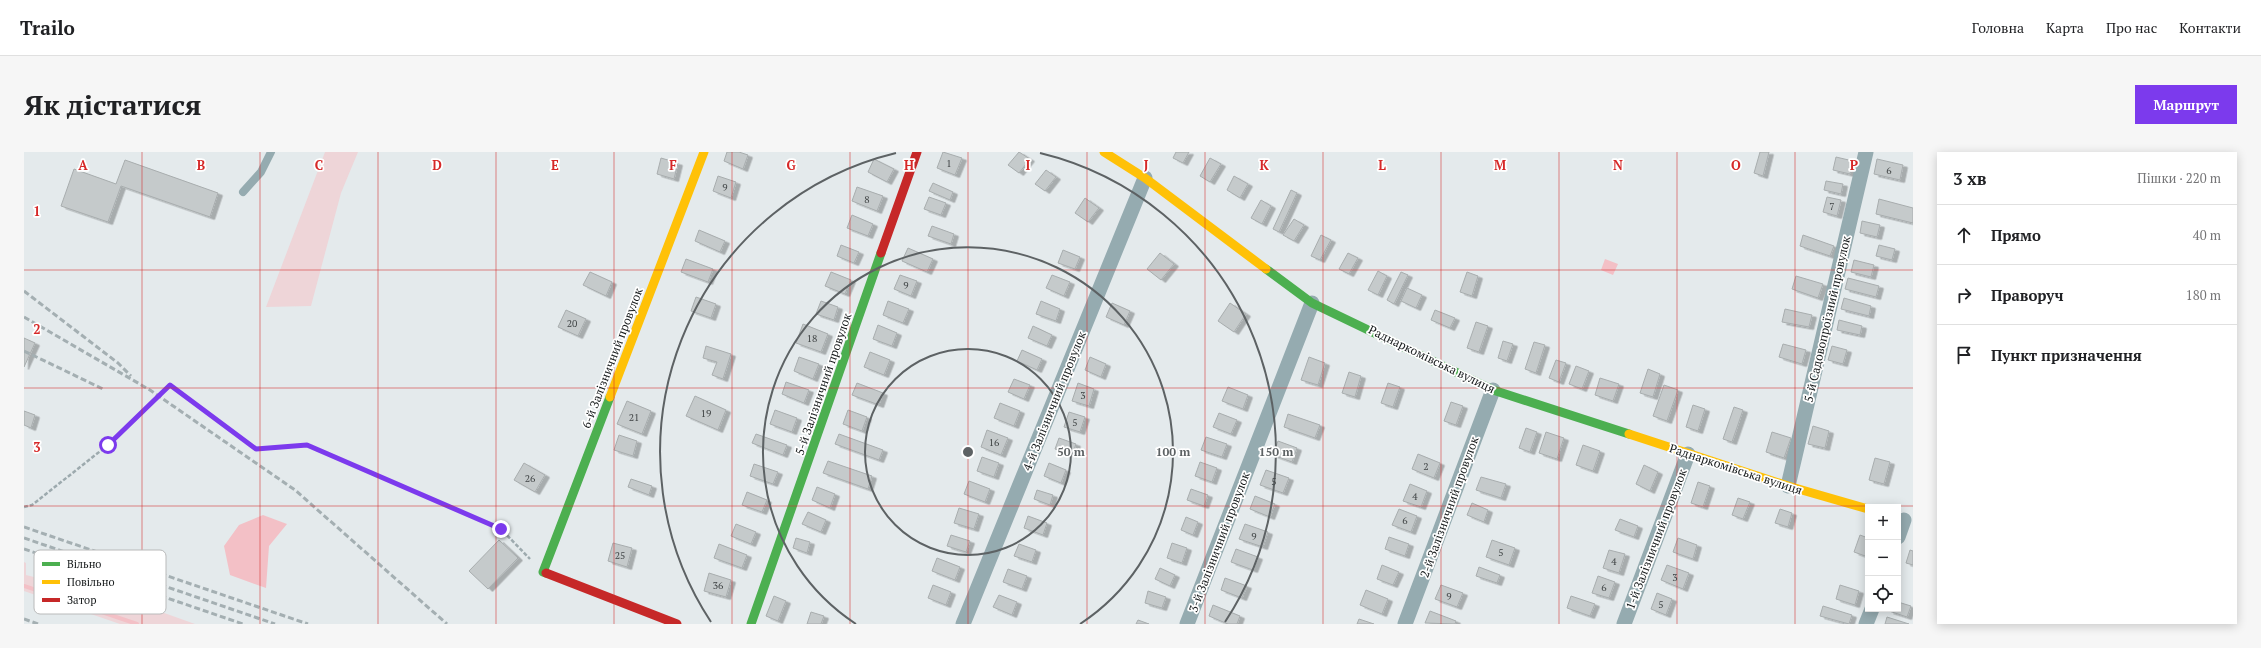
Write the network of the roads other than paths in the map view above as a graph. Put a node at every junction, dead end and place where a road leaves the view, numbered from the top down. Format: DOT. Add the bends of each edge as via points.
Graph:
graph roads {
  1 [pos="271,152"];
  2 [pos="704,152"];
  3 [pos="917,152"];
  4 [pos="1104,152"];
  5 [pos="1866,152"];
  6 [pos="1145,178"];
  7 [pos="243,192"];
  8 [pos="1312,303"];
  9 [pos="1493,390"];
  10 [pos="1688,454"];
  11 [pos="1788,486"];
  12 [pos="1865,508"];
  13 [pos="1905,520"];
  14 [pos="1901,530"];
  15 [pos="1871,612"];
  16 [pos="677,624"];
  17 [pos="751,624"];
  18 [pos="964,624"];
  19 [pos="1187,624"];
  20 [pos="1406,624"];
  21 [pos="1624,624"];
  22 [pos="1866,624"];
  1 -- 7 [label="lane" via="261,172"];
  2 -- 16 [label="street, 6-й Залізничний провулок" via="543,572"];
  3 -- 17 [label="street, 5-й Залізничний провулок"];
  4 -- 6 [label="street, Раднаркомівська вулиця"];
  5 -- 11 [label="street, 5-й Садовопроїзний провулок"];
  6 -- 8 [label="street, Раднаркомівська вулиця"];
  6 -- 18 [label="street, 4-й Залізничний провулок"];
  8 -- 9 [label="street, Раднаркомівська вулиця"];
  8 -- 19 [label="street, 3-й Залізничний провулок"];
  9 -- 10 [label="street, Раднаркомівська вулиця"];
  9 -- 20 [label="street, 2-й Залізничний провулок"];
  10 -- 11 [label="street, Раднаркомівська вулиця"];
  10 -- 21 [label="street, 1-й Залізничний провулок"];
  11 -- 12 [label="street, Раднаркомівська вулиця"];
  13 -- 14 [label="street"];
  15 -- 22 [label="street"];
}
